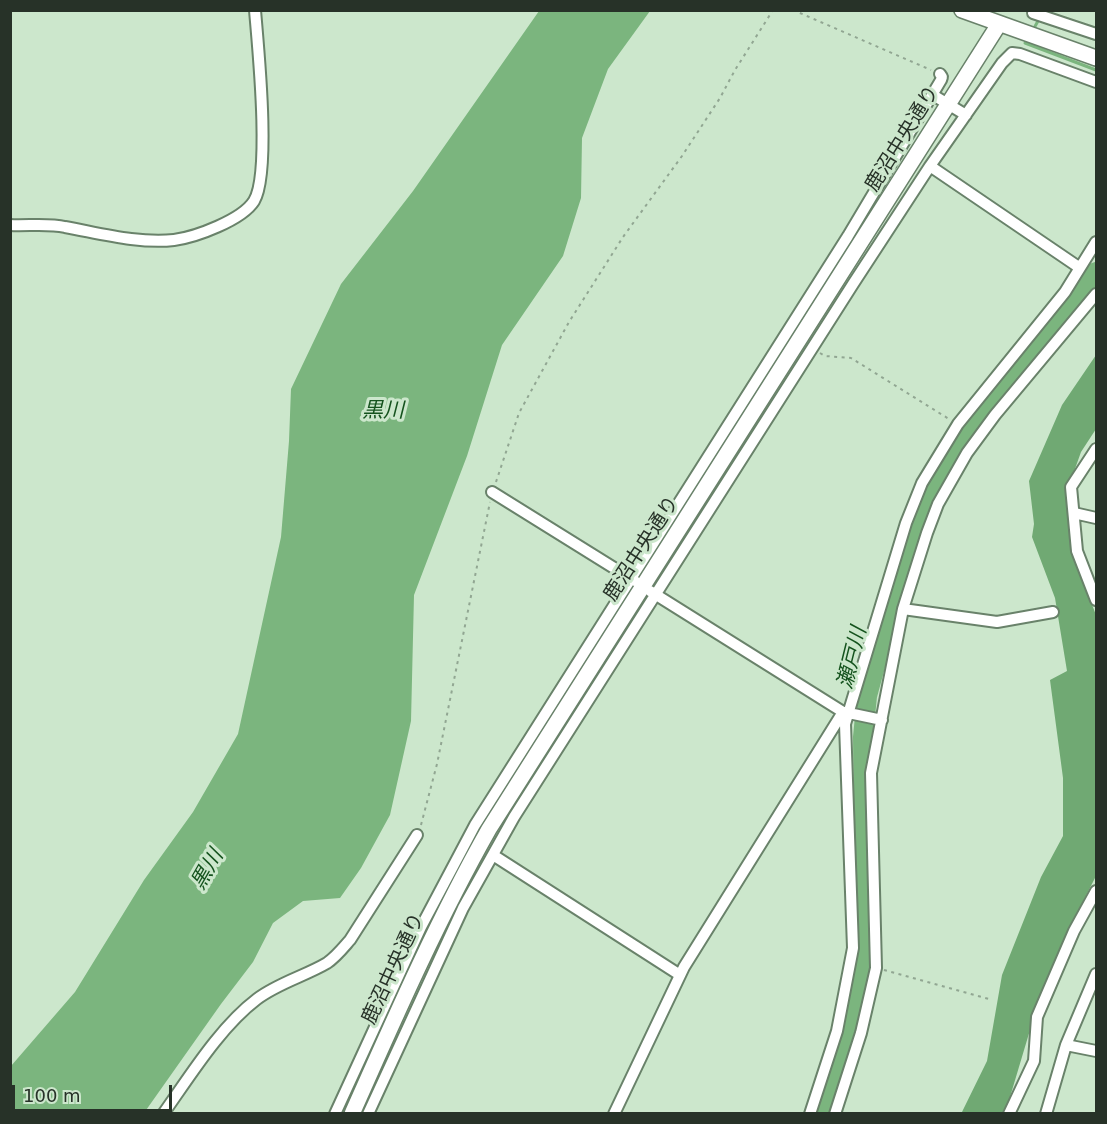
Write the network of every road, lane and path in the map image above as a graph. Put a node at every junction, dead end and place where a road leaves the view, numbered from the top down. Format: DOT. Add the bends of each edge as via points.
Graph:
graph roads {
  1 [pos="255,10"];
  2 [pos="772,10"];
  3 [pos="794,10"];
  4 [pos="962,10"];
  5 [pos="1032,13"];
  6 [pos="999,24"];
  7 [pos="1096,34"];
  8 [pos="1096,58"];
  9 [pos="940,74"];
  10 [pos="1096,82"];
  11 [pos="933,95"];
  12 [pos="949,104"];
  13 [pos="966,115"];
  14 [pos="930,166"];
  15 [pos="10,225"];
  16 [pos="1096,242"];
  17 [pos="861,244"];
  18 [pos="1080,268"];
  19 [pos="1096,294"];
  20 [pos="812,350"];
  21 [pos="958,424"];
  22 [pos="1096,449"];
  23 [pos="492,492"];
  24 [pos="1074,513"];
  25 [pos="1096,518"];
  26 [pos="1093,583"];
  27 [pos="643,586"];
  28 [pos="1096,600"];
  29 [pos="903,609"];
  30 [pos="1053,612"];
  31 [pos="846,712"];
  32 [pos="882,720"];
  33 [pos="417,835"];
  34 [pos="493,855"];
  35 [pos="1096,891"];
  36 [pos="876,968"];
  37 [pos="680,975"];
  38 [pos="1095,980"];
  39 [pos="989,999"];
  40 [pos="1066,1045"];
  41 [pos="1096,1051"];
  42 [pos="163,1113"];
  43 [pos="335,1113"];
  44 [pos="352,1113"];
  45 [pos="368,1113"];
  46 [pos="614,1113"];
  47 [pos="810,1113"];
  48 [pos="835,1113"];
  49 [pos="1009,1113"];
  50 [pos="1046,1113"];
  1 -- 15 [label="street" via="261,164 255,199 236,218 174,240 94,234 63,226"];
  2 -- 23 [label="path" via="708,118 568,322 519,413"];
  3 -- 9 [label="path"];
  4 -- 6 [label="street"];
  5 -- 7 [label="street"];
  6 -- 8 [label="street"];
  6 -- 12 [label="street, 鹿沼中央通り"];
  9 -- 11 [label="street" via="942,81"];
  10 -- 13 [label="street" via="1012,53"];
  11 -- 12 [label="street"];
  11 -- 17 [label="street"];
  12 -- 13 [label="street"];
  12 -- 17 [label="street, 鹿沼中央通り"];
  13 -- 14 [label="street"];
  14 -- 17 [label="street"];
  14 -- 18 [label="street"];
  16 -- 18 [label="street"];
  17 -- 20 [label="street"];
  17 -- 27 [label="street, 鹿沼中央通り"];
  18 -- 21 [label="street"];
  19 -- 29 [label="street" via="995,416 952,477 927,533"];
  20 -- 21 [label="path" via="825,356 850,358"];
  20 -- 27 [label="street"];
  21 -- 31 [label="street" via="922,483 906,523"];
  22 -- 24 [label="street" via="1071,487"];
  23 -- 27 [label="street"];
  23 -- 33 [label="path" via="437,764"];
  24 -- 25 [label="street"];
  24 -- 26 [label="street" via="1077,551"];
  26 -- 28 [label="street"];
  27 -- 31 [label="street"];
  27 -- 34 [label="street"];
  27 -- 43 [label="street" via="519,753 455,860"];
  27 -- 44 [label="street, 鹿沼中央通り" via="471,862 422,957"];
  29 -- 30 [label="street" via="997,622"];
  29 -- 32 [label="street"];
  31 -- 32 [label="street"];
  31 -- 37 [label="street"];
  31 -- 47 [label="street" via="853,948 837,1031"];
  32 -- 36 [label="street" via="871,773"];
  33 -- 42 [label="street" via="340,951 328,962 257,999 213,1046"];
  34 -- 37 [label="street"];
  34 -- 45 [label="street" via="446,943"];
  35 -- 49 [label="street" via="1037,1017 1034,1060"];
  36 -- 39 [label="path"];
  36 -- 48 [label="street" via="861,1033"];
  37 -- 46 [label="street"];
  38 -- 40 [label="street"];
  40 -- 41 [label="street"];
  40 -- 50 [label="street"];
}
